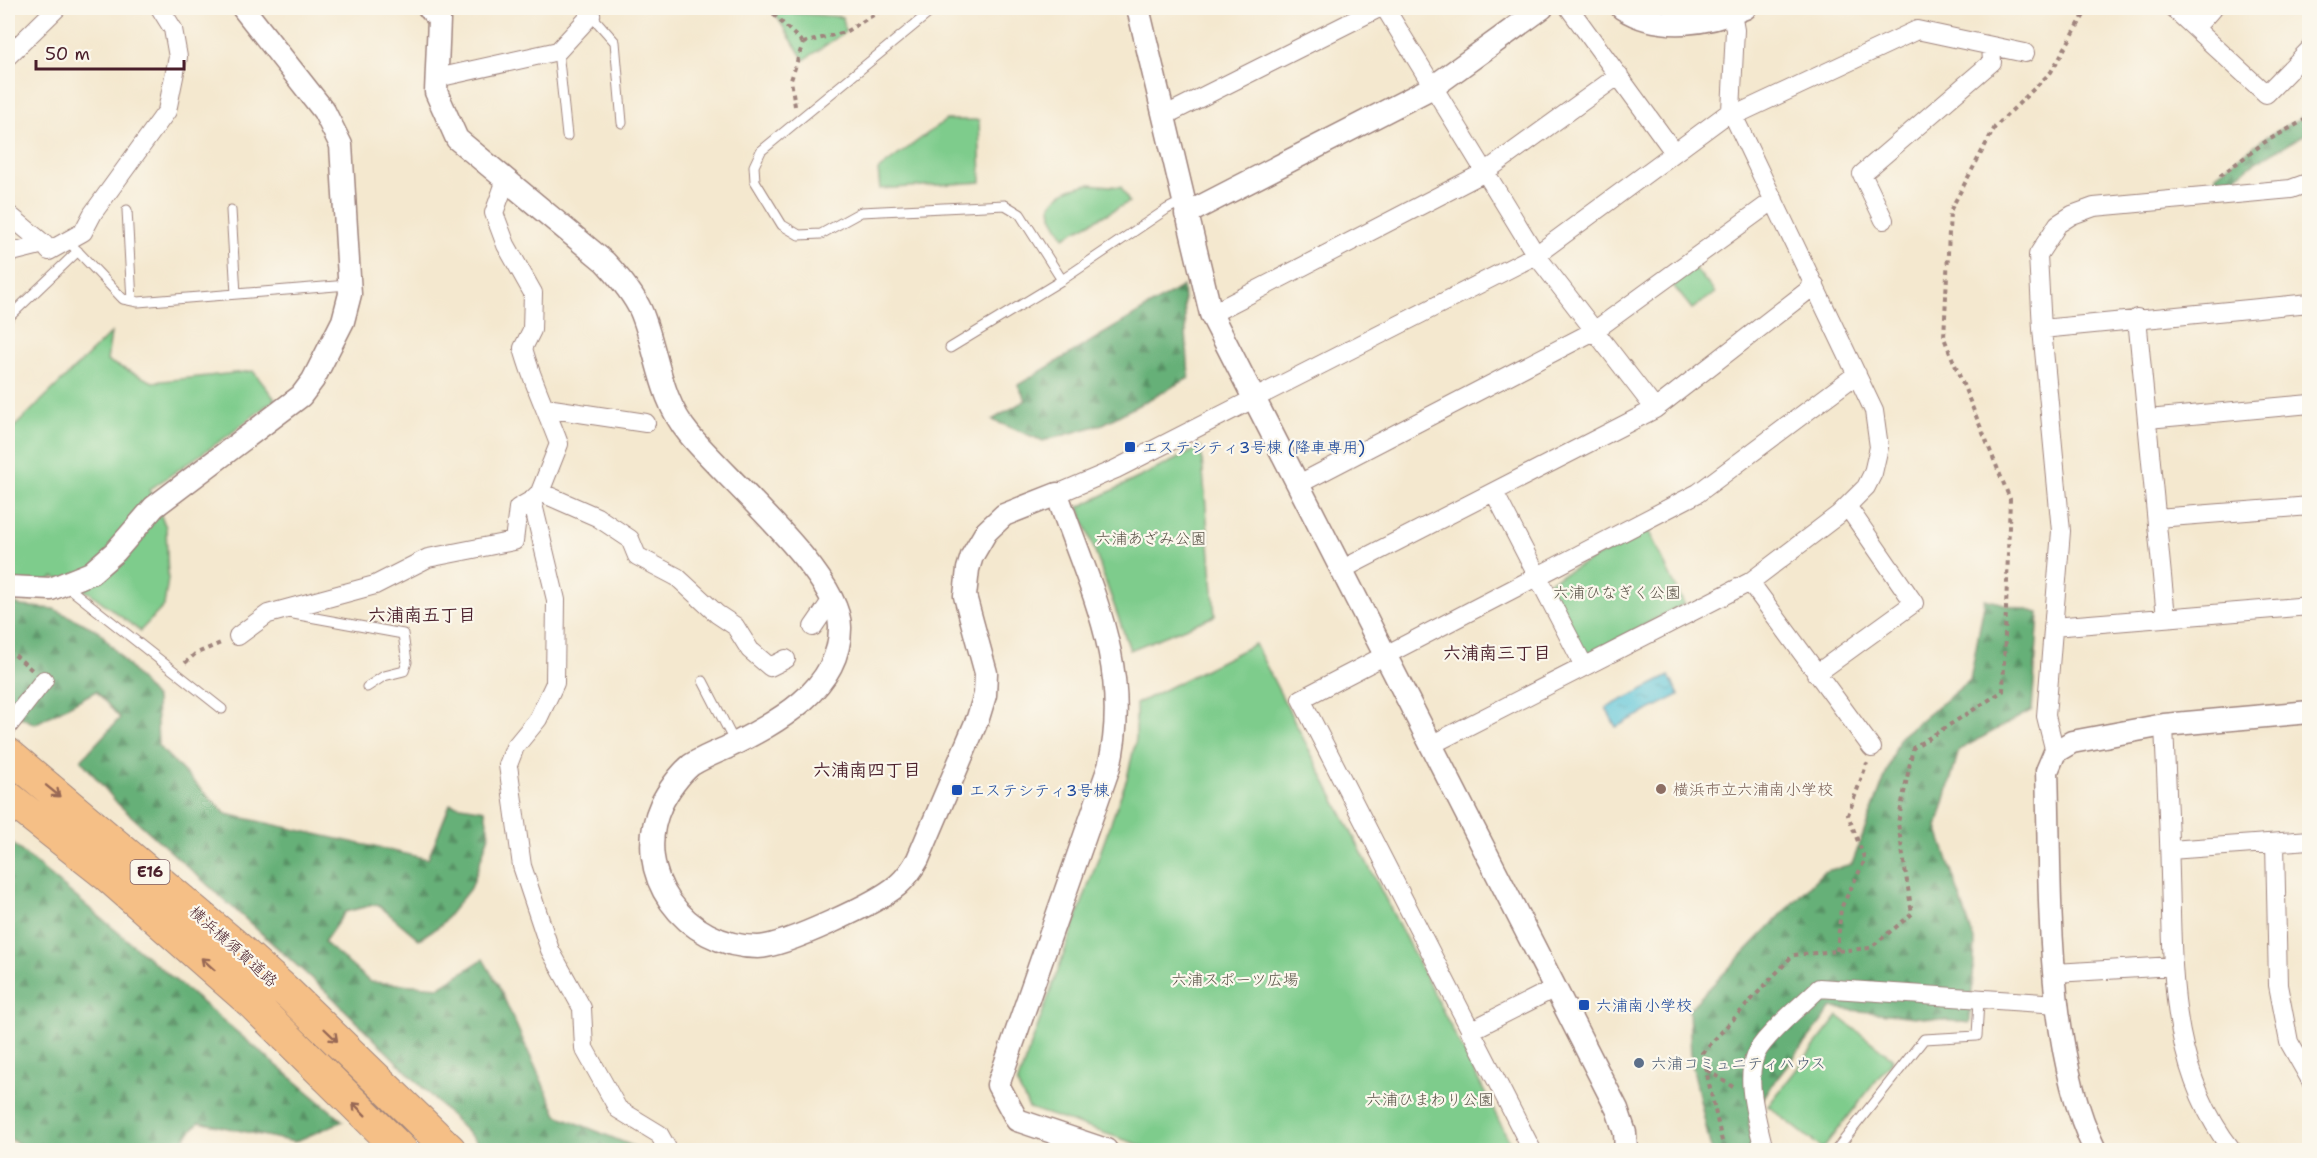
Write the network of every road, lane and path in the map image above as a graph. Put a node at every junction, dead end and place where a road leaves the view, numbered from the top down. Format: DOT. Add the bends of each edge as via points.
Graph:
graph roads {
  1 [pos="57,8"];
  2 [pos="160,8"];
  3 [pos="243,8"];
  4 [pos="429,8"];
  5 [pos="768,8"];
  6 [pos="885,8"];
  7 [pos="935,8"];
  8 [pos="1138,8"];
  9 [pos="1379,8"];
  10 [pos="1385,8"];
  11 [pos="1542,8"];
  12 [pos="1569,8"];
  13 [pos="1622,8"];
  14 [pos="2088,8"];
  15 [pos="2173,8"];
  16 [pos="2213,8"];
  17 [pos="1736,9"];
  18 [pos="589,11"];
  19 [pos="2194,28"];
  20 [pos="803,43"];
  21 [pos="1991,46"];
  22 [pos="2310,49"];
  23 [pos="558,51"];
  24 [pos="2025,53"];
  25 [pos="8,56"];
  26 [pos="1619,75"];
  27 [pos="437,78"];
  28 [pos="1433,87"];
  29 [pos="1732,114"];
  30 [pos="1164,116"];
  31 [pos="2310,117"];
  32 [pos="797,121"];
  33 [pos="622,123"];
  34 [pos="567,136"];
  35 [pos="1674,152"];
  36 [pos="1485,172"];
  37 [pos="506,180"];
  38 [pos="2310,182"];
  39 [pos="2218,195"];
  40 [pos="1774,200"];
  41 [pos="1185,208"];
  42 [pos="127,210"];
  43 [pos="231,210"];
  44 [pos="8,214"];
  45 [pos="1884,220"];
  46 [pos="44,243"];
  47 [pos="73,246"];
  48 [pos="8,254"];
  49 [pos="1536,255"];
  50 [pos="1062,280"];
  51 [pos="349,285"];
  52 [pos="1815,285"];
  53 [pos="236,294"];
  54 [pos="132,301"];
  55 [pos="2310,303"];
  56 [pos="1211,314"];
  57 [pos="8,318"];
  58 [pos="2137,318"];
  59 [pos="2042,329"];
  60 [pos="1594,331"];
  61 [pos="950,348"];
  62 [pos="1857,374"];
  63 [pos="1254,399"];
  64 [pos="2310,404"];
  65 [pos="546,408"];
  66 [pos="1655,409"];
  67 [pos="2148,419"];
  68 [pos="646,423"];
  69 [pos="1297,485"];
  70 [pos="1494,492"];
  71 [pos="1057,494"];
  72 [pos="536,496"];
  73 [pos="1847,506"];
  74 [pos="2310,506"];
  75 [pos="2157,518"];
  76 [pos="1341,570"];
  77 [pos="1538,578"];
  78 [pos="1750,582"];
  79 [pos="65,585"];
  80 [pos="8,587"];
  81 [pos="833,598"];
  82 [pos="2310,606"];
  83 [pos="283,612"];
  84 [pos="2166,617"];
  85 [pos="813,627"];
  86 [pos="2053,627"];
  87 [pos="238,636"];
  88 [pos="8,649"];
  89 [pos="1385,656"];
  90 [pos="786,659"];
  91 [pos="1584,666"];
  92 [pos="191,672"];
  93 [pos="1816,674"];
  94 [pos="44,680"];
  95 [pos="703,681"];
  96 [pos="367,687"];
  97 [pos="222,709"];
  98 [pos="2310,712"];
  99 [pos="2164,725"];
  100 [pos="8,726"];
  101 [pos="735,743"];
  102 [pos="1431,745"];
  103 [pos="1872,748"];
  104 [pos="2055,752"];
  105 [pos="8,754"];
  106 [pos="8,797"];
  107 [pos="2310,840"];
  108 [pos="2276,843"];
  109 [pos="2170,850"];
  110 [pos="1837,951"];
  111 [pos="2173,966"];
  112 [pos="2055,973"];
  113 [pos="1555,988"];
  114 [pos="1979,1000"];
  115 [pos="2058,1004"];
  116 [pos="1470,1031"];
  117 [pos="1706,1069"];
  118 [pos="2310,1079"];
  119 [pos="1754,1102"];
  120 [pos="401,1150"];
  121 [pos="450,1150"];
  122 [pos="668,1150"];
  123 [pos="1106,1150"];
  124 [pos="1532,1150"];
  125 [pos="1626,1150"];
  126 [pos="1725,1150"];
  127 [pos="1764,1150"];
  128 [pos="1836,1150"];
  129 [pos="2095,1150"];
  130 [pos="2232,1150"];
  1 -- 25 [label="street"];
  2 -- 47 [label="street" via="173,28 178,57 167,111"];
  3 -- 51 [label="street" via="324,111 338,136"];
  4 -- 27 [label="street" via="439,19"];
  5 -- 20 [label="path"];
  6 -- 20 [label="path" via="845,32"];
  7 -- 32 [label="lane"];
  8 -- 30 [label="street"];
  9 -- 30 [label="street"];
  10 -- 28 [label="street"];
  11 -- 28 [label="street"];
  12 -- 26 [label="street"];
  13 -- 17 [label="street" via="1677,23 1714,19"];
  14 -- 110 [label="path" via="2051,72 1995,127 1950,211 1944,338 2010,499 2003,691 1913,748 1898,823 1912,914 1870,948"];
  15 -- 19 [label="street"];
  16 -- 19 [label="street"];
  17 -- 29 [label="street"];
  18 -- 23 [label="street"];
  18 -- 33 [label="lane" via="615,42"];
  19 -- 22 [label="street" via="2266,94"];
  20 -- 32 [label="path" via="791,80"];
  21 -- 24 [label="street"];
  21 -- 29 [label="street" via="1917,30"];
  21 -- 45 [label="street" via="1992,62 1862,174"];
  23 -- 27 [label="street"];
  23 -- 34 [label="lane"];
  26 -- 35 [label="street"];
  26 -- 36 [label="street"];
  27 -- 37 [label="street" via="436,92 457,139"];
  28 -- 36 [label="street"];
  28 -- 41 [label="street"];
  29 -- 35 [label="street"];
  29 -- 40 [label="street"];
  30 -- 41 [label="street"];
  31 -- 39 [label="path" via="2265,142 2219,177"];
  32 -- 50 [label="lane" via="761,152 754,166 755,181 782,225 799,235 821,234 861,212 1005,205 1020,214"];
  35 -- 49 [label="street"];
  36 -- 49 [label="street"];
  36 -- 56 [label="street"];
  37 -- 65 [label="street" via="494,213 506,245 533,293 532,330 523,348 534,387"];
  37 -- 81 [label="street" via="618,276 641,311 662,384 679,422 811,565"];
  38 -- 39 [label="street" via="2290,189"];
  39 -- 59 [label="street" via="2094,207 2058,225 2038,255"];
  40 -- 52 [label="street"];
  40 -- 60 [label="street"];
  41 -- 50 [label="lane" via="1167,209"];
  41 -- 56 [label="street"];
  42 -- 54 [label="lane"];
  43 -- 53 [label="lane"];
  44 -- 46 [label="street"];
  46 -- 47 [label="street" via="49,251"];
  46 -- 48 [label="street"];
  47 -- 54 [label="lane" via="123,299"];
  47 -- 57 [label="lane"];
  49 -- 60 [label="street"];
  49 -- 63 [label="street"];
  50 -- 61 [label="lane"];
  51 -- 53 [label="lane"];
  51 -- 79 [label="street" via="343,321 301,396 154,507 91,573"];
  52 -- 62 [label="street"];
  52 -- 66 [label="street"];
  53 -- 54 [label="lane"];
  55 -- 58 [label="street"];
  56 -- 63 [label="street"];
  58 -- 59 [label="street"];
  58 -- 67 [label="street"];
  59 -- 86 [label="street" via="2061,531"];
  60 -- 66 [label="street"];
  60 -- 69 [label="street"];
  62 -- 73 [label="street" via="1874,411 1879,447 1869,480"];
  62 -- 77 [label="street" via="1698,494"];
  63 -- 69 [label="street"];
  63 -- 71 [label="street" via="1116,469"];
  64 -- 67 [label="street"];
  65 -- 68 [label="street"];
  65 -- 72 [label="street" via="559,444"];
  66 -- 70 [label="street"];
  67 -- 75 [label="street"];
  69 -- 76 [label="street"];
  70 -- 76 [label="street"];
  70 -- 77 [label="street"];
  71 -- 101 [label="street" via="1004,515 986,532 972,556 965,596 986,673 983,706 918,859 898,885 875,900 773,946 721,941 690,923 666,898 658,881 653,851 661,806 689,767"];
  71 -- 123 [label="street" via="1109,644 1116,682 1117,723 1109,767 998,1084 1017,1120"];
  72 -- 83 [label="street" via="518,508 514,541 428,558 375,585"];
  72 -- 90 [label="street" via="597,517 630,539 637,556 677,577 735,626 750,650 770,667"];
  72 -- 122 [label="street" via="556,600 555,683 508,765 522,866 550,950 582,1008 584,1048 618,1109 659,1134"];
  73 -- 78 [label="street"];
  73 -- 93 [label="street" via="1914,603"];
  74 -- 75 [label="street"];
  75 -- 84 [label="street"];
  76 -- 89 [label="street"];
  77 -- 89 [label="street"];
  77 -- 91 [label="street"];
  78 -- 91 [label="street"];
  78 -- 93 [label="street"];
  79 -- 80 [label="street" via="51,589"];
  79 -- 97 [label="lane"];
  81 -- 85 [label="street"];
  81 -- 101 [label="street" via="841,624 838,650 824,681 786,714"];
  82 -- 84 [label="street"];
  83 -- 87 [label="street" via="268,614"];
  83 -- 96 [label="lane" via="403,634 404,671 384,676"];
  84 -- 86 [label="street"];
  86 -- 104 [label="street" via="2046,716"];
  87 -- 92 [label="path" via="195,654 183,665"];
  88 -- 94 [label="path"];
  89 -- 102 [label="street"];
  89 -- 116 [label="street" via="1301,699"];
  91 -- 102 [label="street"];
  93 -- 103 [label="street"];
  94 -- 100 [label="street"];
  95 -- 101 [label="lane"];
  98 -- 99 [label="street"];
  99 -- 104 [label="street" via="2072,742"];
  99 -- 109 [label="street"];
  102 -- 113 [label="street"];
  103 -- 110 [label="path" via="1848,815 1865,860 1841,908"];
  104 -- 112 [label="street" via="2047,771"];
  105 -- 121 [label="highway, 横浜横須賀道路 / E16, one-way" via="289,994"];
  120 -- 106 [label="highway, 横浜横須賀道路 / E16, one-way" via="252,1003 108,876"];
  107 -- 108 [label="street"];
  108 -- 109 [label="street"];
  108 -- 118 [label="street" via="2278,985 2289,1042"];
  109 -- 111 [label="street"];
  110 -- 117 [label="path" via="1793,955 1702,1053"];
  111 -- 112 [label="street"];
  111 -- 130 [label="street" via="2175,1012 2194,1081"];
  112 -- 115 [label="street"];
  113 -- 116 [label="street"];
  113 -- 125 [label="street" via="1623,1122"];
  114 -- 115 [label="street"];
  114 -- 119 [label="street" via="1819,988 1758,1048 1751,1070"];
  114 -- 128 [label="lane" via="1977,1036 1924,1039"];
  115 -- 129 [label="street" via="2077,1109"];
  116 -- 124 [label="street"];
  117 -- 119 [label="path"];
  117 -- 126 [label="path"];
  119 -- 127 [label="street"];
}
